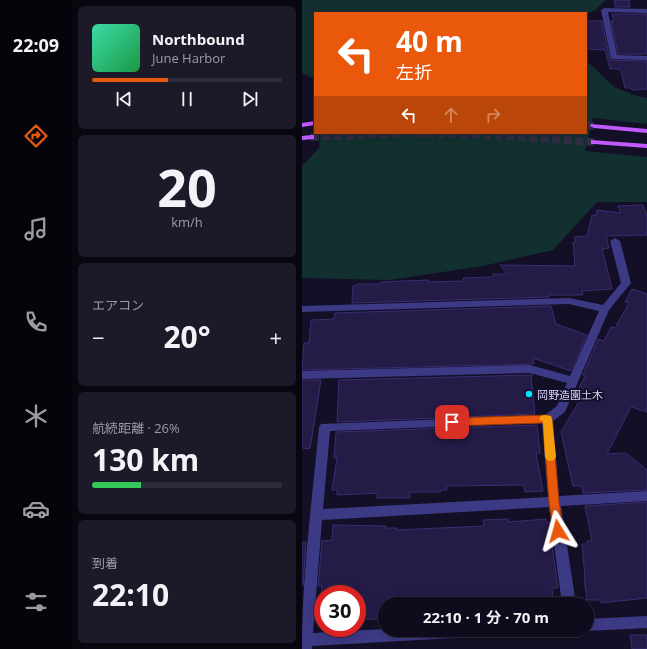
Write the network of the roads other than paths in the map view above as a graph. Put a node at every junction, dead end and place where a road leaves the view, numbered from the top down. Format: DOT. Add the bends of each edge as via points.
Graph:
graph roads {
  1 [pos="647,11"];
  2 [pos="647,58"];
  3 [pos="314,124"];
  4 [pos="302,125"];
  5 [pos="594,126"];
  6 [pos="647,131"];
  7 [pos="311,137"];
  8 [pos="302,138"];
  9 [pos="594,142"];
  10 [pos="647,146"];
  11 [pos="614,241"];
  12 [pos="302,308"];
  13 [pos="605,309"];
  14 [pos="302,375"];
  15 [pos="573,381"];
  16 [pos="547,419"];
  17 [pos="647,496"];
  18 [pos="554,502"];
  19 [pos="316,515"];
  20 [pos="568,597"];
  21 [pos="647,622"];
  22 [pos="594,625"];
  23 [pos="390,637"];
  24 [pos="304,643"];
  1 -- 2 [label="street" via="604,10 614,57"];
  3 -- 4 [label="main road"];
  5 -- 6 [label="main road"];
  7 -- 8 [label="main road"];
  9 -- 10 [label="main road"];
  11 -- 13 [label="street" via="626,283"];
  12 -- 13 [label="street" via="569,301"];
  13 -- 15 [label="street"];
  14 -- 15 [label="street" via="530,369"];
  15 -- 16 [label="street" via="561,409"];
  16 -- 18 [label="street"];
  16 -- 19 [label="street" via="325,427"];
  17 -- 18 [label="street"];
  18 -- 19 [label="street"];
  18 -- 20 [label="street"];
  19 -- 24 [label="street"];
  21 -- 22 [label="street"];
  23 -- 24 [label="street"];
}
